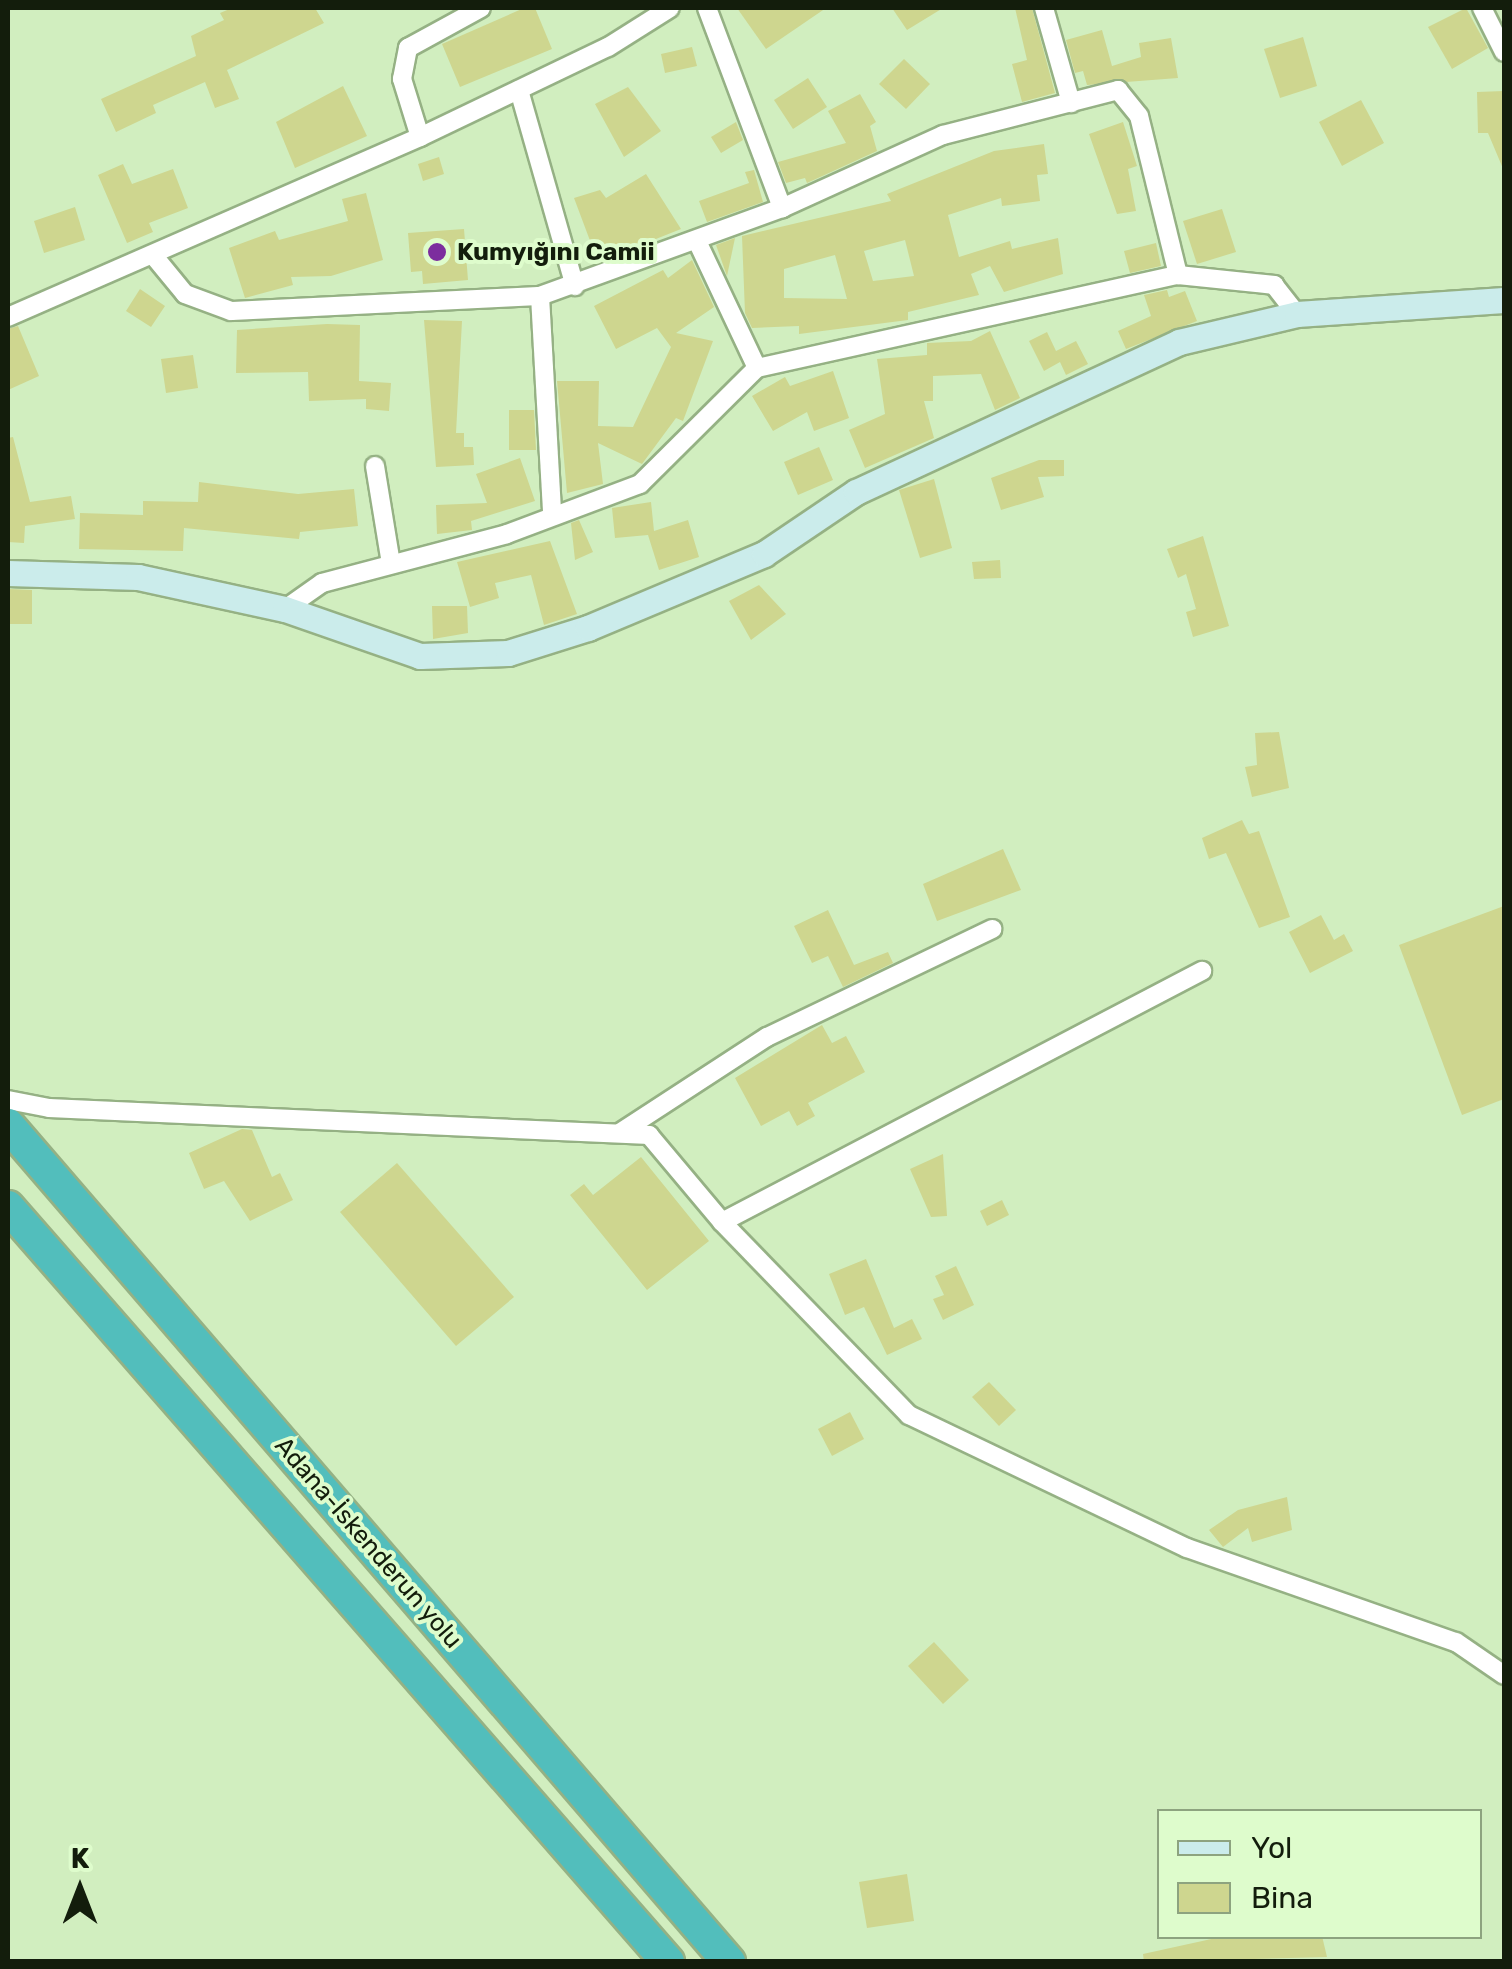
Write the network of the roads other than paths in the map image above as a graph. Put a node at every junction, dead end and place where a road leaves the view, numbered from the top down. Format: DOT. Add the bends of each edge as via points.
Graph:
graph roads {
  1 [pos="481,8"];
  2 [pos="670,8"];
  3 [pos="707,8"];
  4 [pos="1044,8"];
  5 [pos="1482,8"];
  6 [pos="1504,52"];
  7 [pos="519,90"];
  8 [pos="1071,103"];
  9 [pos="420,137"];
  10 [pos="782,208"];
  11 [pos="697,240"];
  12 [pos="153,255"];
  13 [pos="1178,275"];
  14 [pos="575,286"];
  15 [pos="540,296"];
  16 [pos="1504,300"];
  17 [pos="1297,314"];
  18 [pos="8,316"];
  19 [pos="757,368"];
  20 [pos="375,466"];
  21 [pos="552,513"];
  22 [pos="392,564"];
  23 [pos="8,573"];
  24 [pos="285,609"];
  25 [pos="992,929"];
  26 [pos="1202,971"];
  27 [pos="8,1100"];
  28 [pos="8,1125"];
  29 [pos="621,1132"];
  30 [pos="8,1207"];
  31 [pos="722,1222"];
  32 [pos="1504,1676"];
  33 [pos="668,1962"];
  34 [pos="729,1962"];
  1 -- 9 [label="street" via="408,48 402,79"];
  2 -- 7 [label="street"];
  3 -- 10 [label="street"];
  4 -- 8 [label="street"];
  5 -- 6 [label="street"];
  7 -- 9 [label="street"];
  7 -- 14 [label="street"];
  8 -- 10 [label="street" via="944,135"];
  8 -- 13 [label="street" via="1118,90 1139,116"];
  9 -- 12 [label="street"];
  10 -- 11 [label="street"];
  11 -- 14 [label="street"];
  11 -- 19 [label="street"];
  12 -- 15 [label="street" via="186,294 231,311"];
  12 -- 18 [label="street"];
  13 -- 17 [label="street" via="1274,285"];
  13 -- 19 [label="street"];
  14 -- 15 [label="street"];
  15 -- 21 [label="street"];
  16 -- 17 [label="street"];
  17 -- 24 [label="street" via="1179,342 856,492 764,554 508,654 420,656"];
  19 -- 21 [label="street" via="640,484"];
  20 -- 22 [label="street"];
  21 -- 22 [label="street" via="508,534"];
  22 -- 24 [label="street" via="322,583"];
  23 -- 24 [label="street" via="138,576"];
  25 -- 29 [label="street" via="766,1037"];
  26 -- 31 [label="street"];
  27 -- 29 [label="street" via="49,1108"];
  28 -- 34 [label="highway, Adana-İskenderun yolu"];
  29 -- 31 [label="street" via="649,1134"];
  30 -- 33 [label="highway"];
  31 -- 32 [label="street" via="909,1416 1187,1548 1456,1642"];
}
